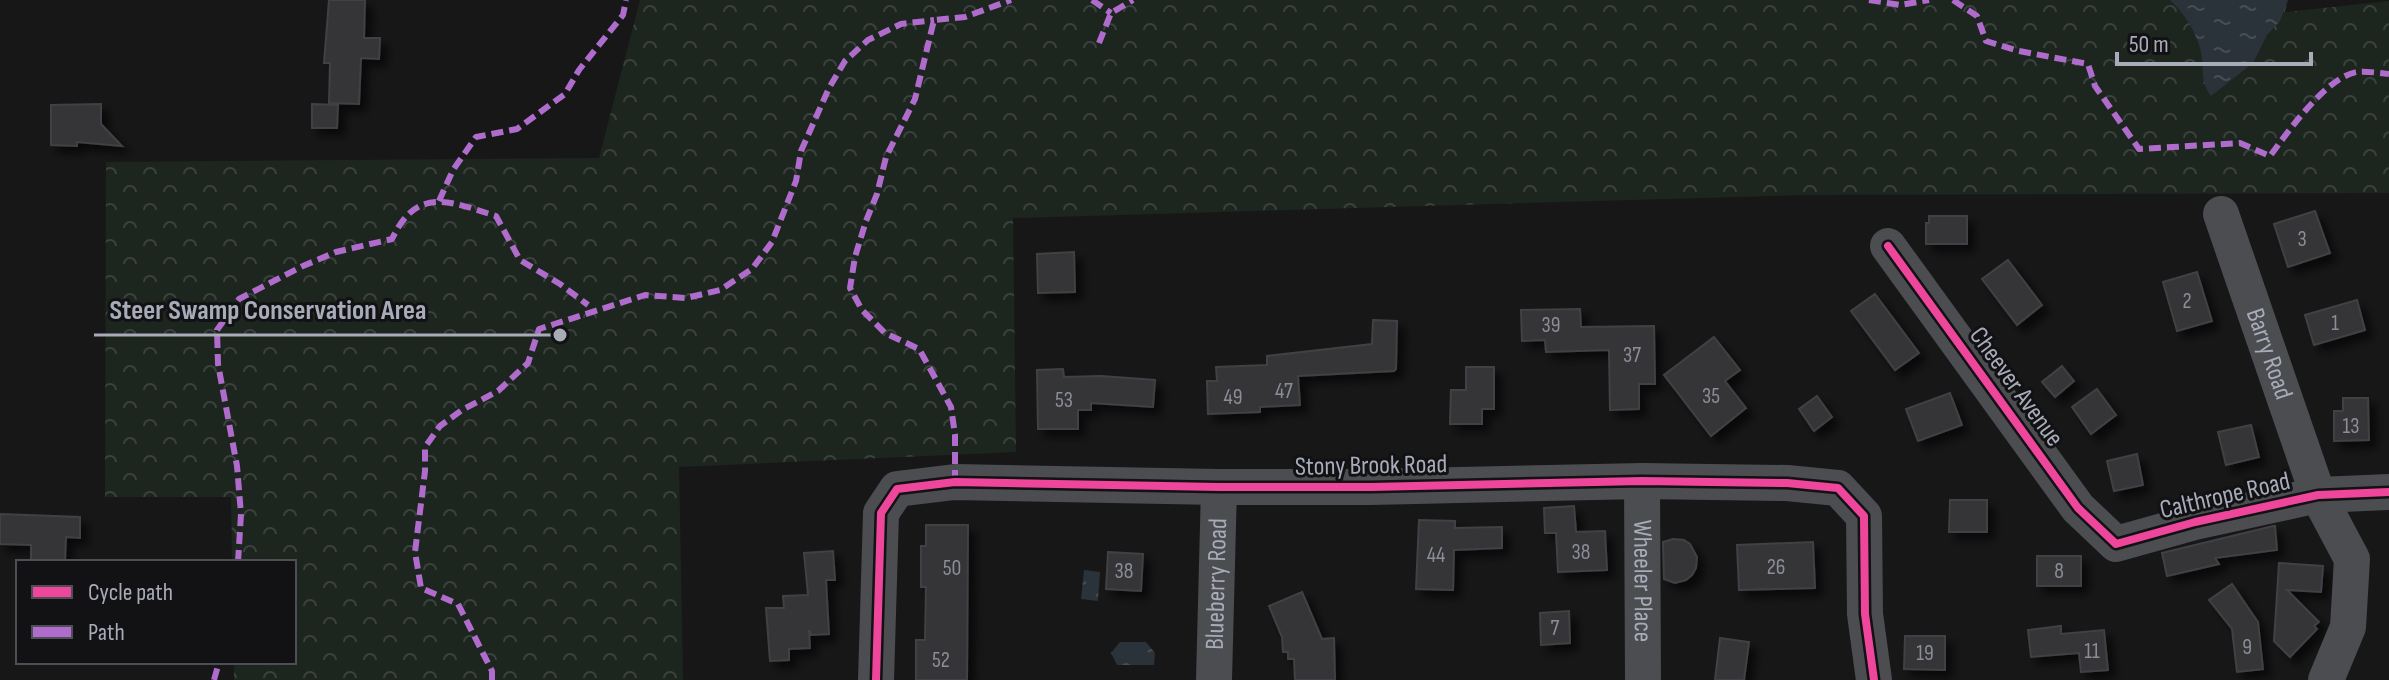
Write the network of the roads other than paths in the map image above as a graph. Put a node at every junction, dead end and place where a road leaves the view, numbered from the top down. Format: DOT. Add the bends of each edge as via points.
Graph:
graph roads {
  1 [pos="2221,214"];
  2 [pos="1888,246"];
  3 [pos="1642,481"];
  4 [pos="1219,487"];
  5 [pos="2389,492"];
  6 [pos="2318,495"];
  7 [pos="2118,544"];
  8 [pos="876,680"];
  9 [pos="1214,680"];
  10 [pos="1643,680"];
  11 [pos="1874,680"];
  12 [pos="2326,680"];
  1 -- 6 [label="street, Barry Road"];
  2 -- 7 [label="street, Cheever Avenue" via="2078,508"];
  3 -- 4 [label="street, Stony Brook Road"];
  3 -- 10 [label="street, Wheeler Place"];
  3 -- 11 [label="street, Stony Brook Road" via="1838,488 1864,516 1865,614"];
  4 -- 8 [label="street, Stony Brook Road" via="955,482 897,489 881,513"];
  4 -- 9 [label="street, Blueberry Road"];
  5 -- 6 [label="street, Calthrope Road"];
  6 -- 7 [label="street, Calthrope Road"];
  6 -- 12 [label="street" via="2352,559 2348,627"];
}
